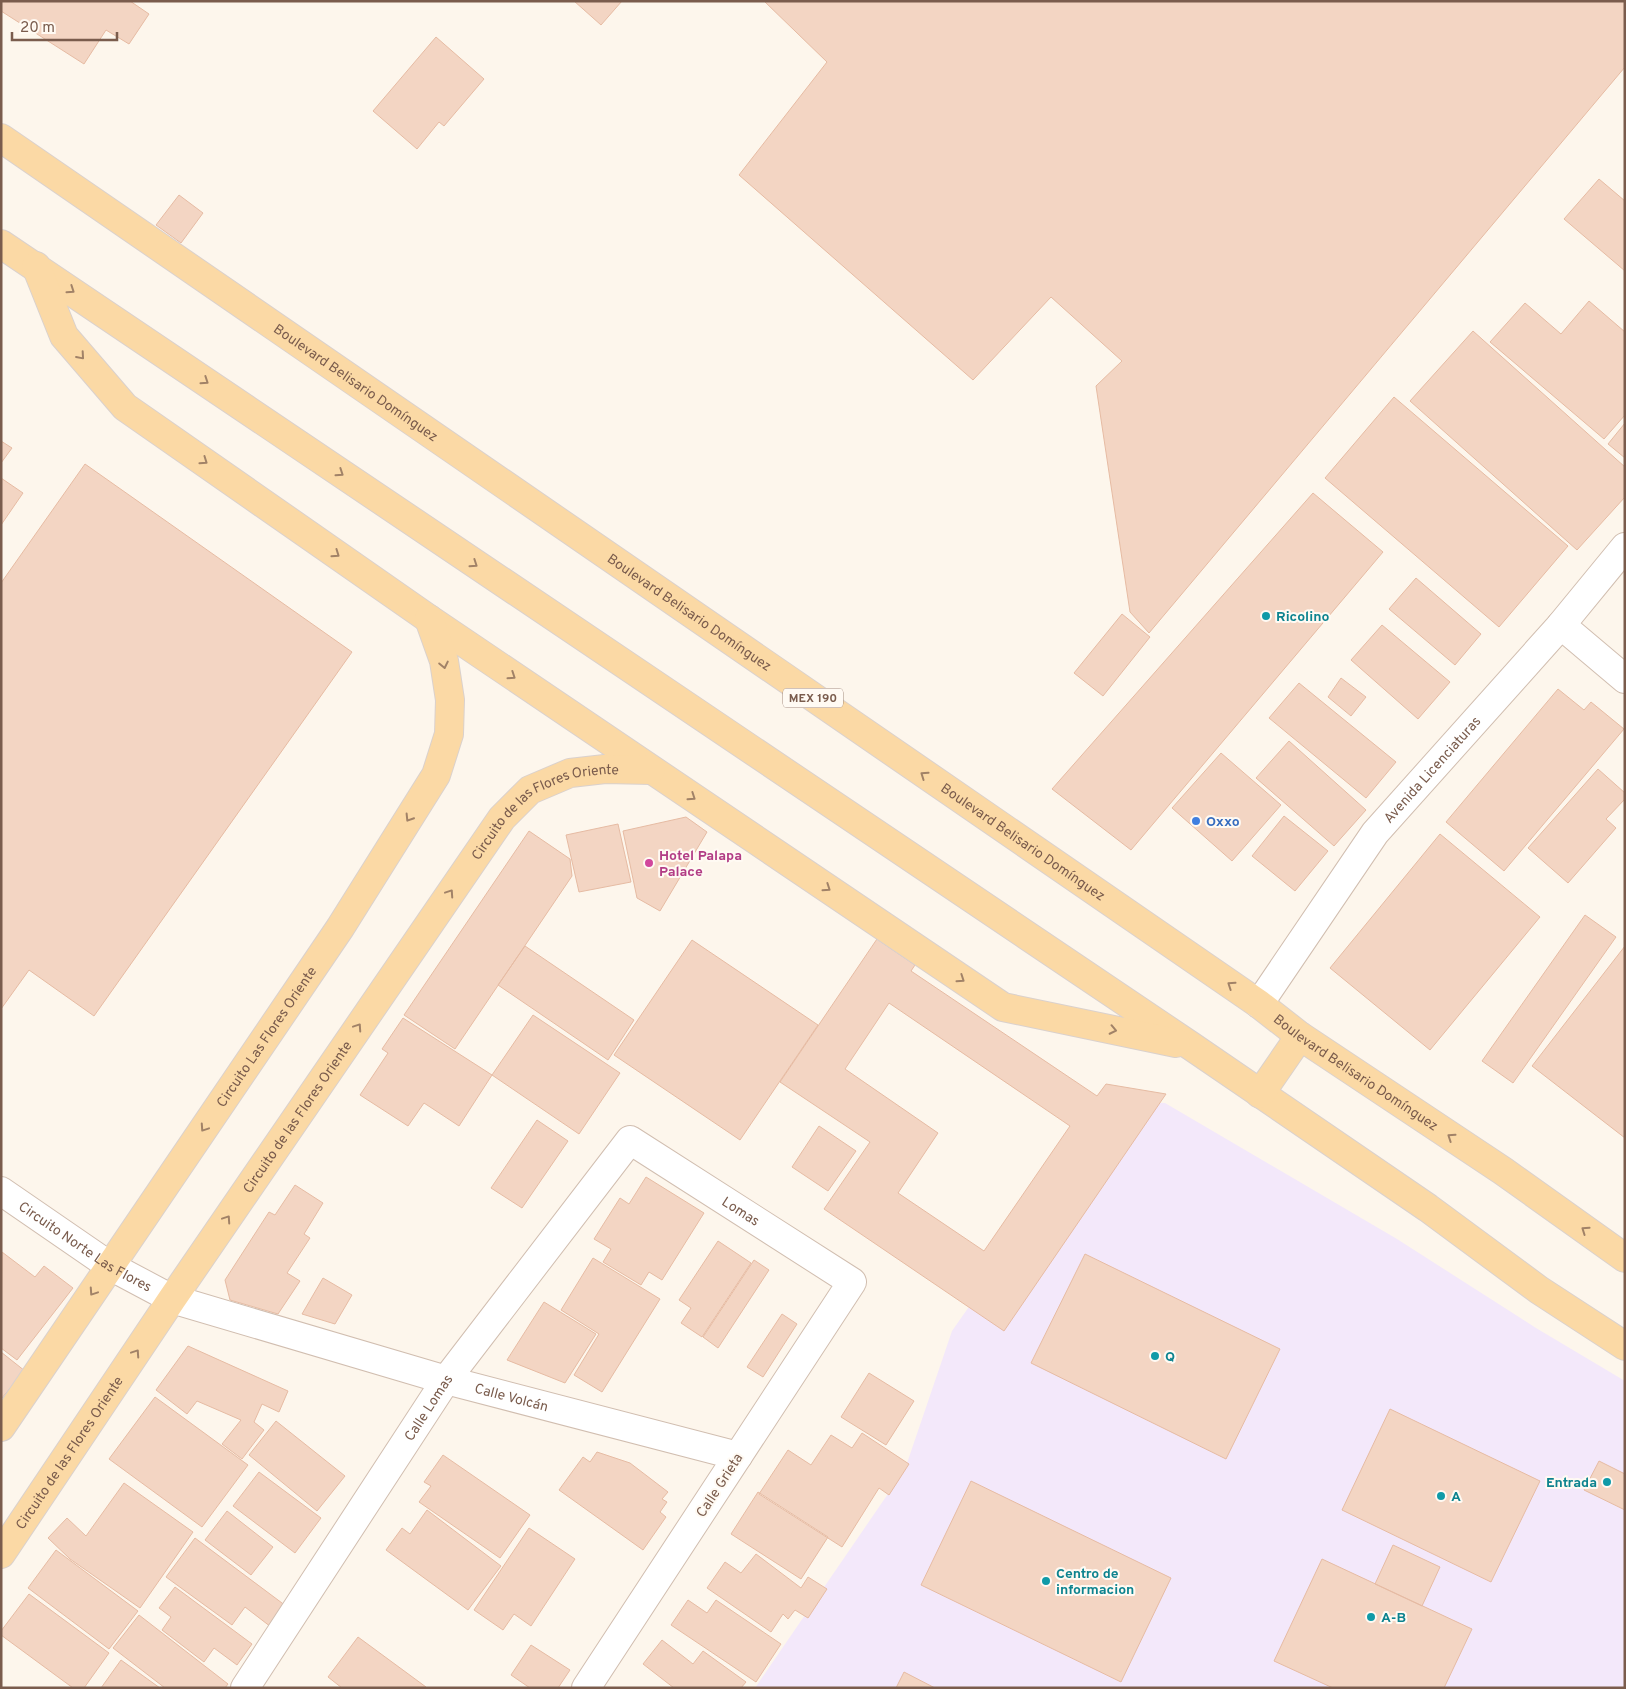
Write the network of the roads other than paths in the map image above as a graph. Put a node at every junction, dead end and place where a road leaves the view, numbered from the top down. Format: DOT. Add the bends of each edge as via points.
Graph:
graph roads {
  1 [pos="1,138"];
  2 [pos="1,244"];
  3 [pos="36,266"];
  4 [pos="1625,547"];
  5 [pos="429,619"];
  6 [pos="1561,625"];
  7 [pos="1625,679"];
  8 [pos="651,770"];
  9 [pos="1259,1004"];
  10 [pos="1300,1036"];
  11 [pos="1191,1046"];
  12 [pos="1260,1094"];
  13 [pos="630,1140"];
  14 [pos="1,1191"];
  15 [pos="1625,1258"];
  16 [pos="110,1266"];
  17 [pos="852,1282"];
  18 [pos="172,1299"];
  19 [pos="1625,1346"];
  20 [pos="446,1380"];
  21 [pos="1,1428"];
  22 [pos="738,1456"];
  23 [pos="1,1554"];
  24 [pos="244,1688"];
  25 [pos="586,1688"];
  9 -- 1 [label="main road, Boulevard Belisario Domínguez / MEX 190, one-way"];
  2 -- 3 [label="main road"];
  3 -- 5 [label="main road, one-way" via="64,336 125,407"];
  3 -- 11 [label="main road, one-way"];
  4 -- 6 [label="street, Avenida Licenciaturas"];
  5 -- 8 [label="main road, one-way"];
  5 -- 16 [label="main road, Circuito Las Flores Oriente, one-way" via="444,661 450,700 449,734 436,775 340,928"];
  6 -- 7 [label="street"];
  6 -- 9 [label="street, Avenida Licenciaturas" via="1375,833"];
  8 -- 11 [label="main road, one-way" via="1003,1006"];
  18 -- 8 [label="main road, Circuito de las Flores Oriente, one-way" via="502,818 530,790 570,773 605,769"];
  9 -- 10 [label="main road, Boulevard Belisario Domínguez / MEX 190"];
  10 -- 12 [label="main road"];
  15 -- 10 [label="main road, Boulevard Belisario Domínguez / MEX 190, one-way" via="1503,1171"];
  11 -- 12 [label="main road"];
  12 -- 19 [label="main road" via="1428,1208 1539,1290"];
  13 -- 17 [label="street, Lomas"];
  13 -- 20 [label="street, Calle Lomas"];
  14 -- 16 [label="street, Circuito Norte Las Flores"];
  16 -- 18 [label="street, Circuito Norte Las Flores"];
  16 -- 21 [label="main road, Circuito Las Flores Oriente, one-way"];
  17 -- 22 [label="street, Calle Grieta"];
  18 -- 20 [label="street, Calle Volcán"];
  23 -- 18 [label="main road, Circuito de las Flores Oriente, one-way"];
  20 -- 22 [label="street, Calle Volcán"];
  20 -- 24 [label="street, Calle Lomas"];
  22 -- 25 [label="street, Calle Grieta"];
}
